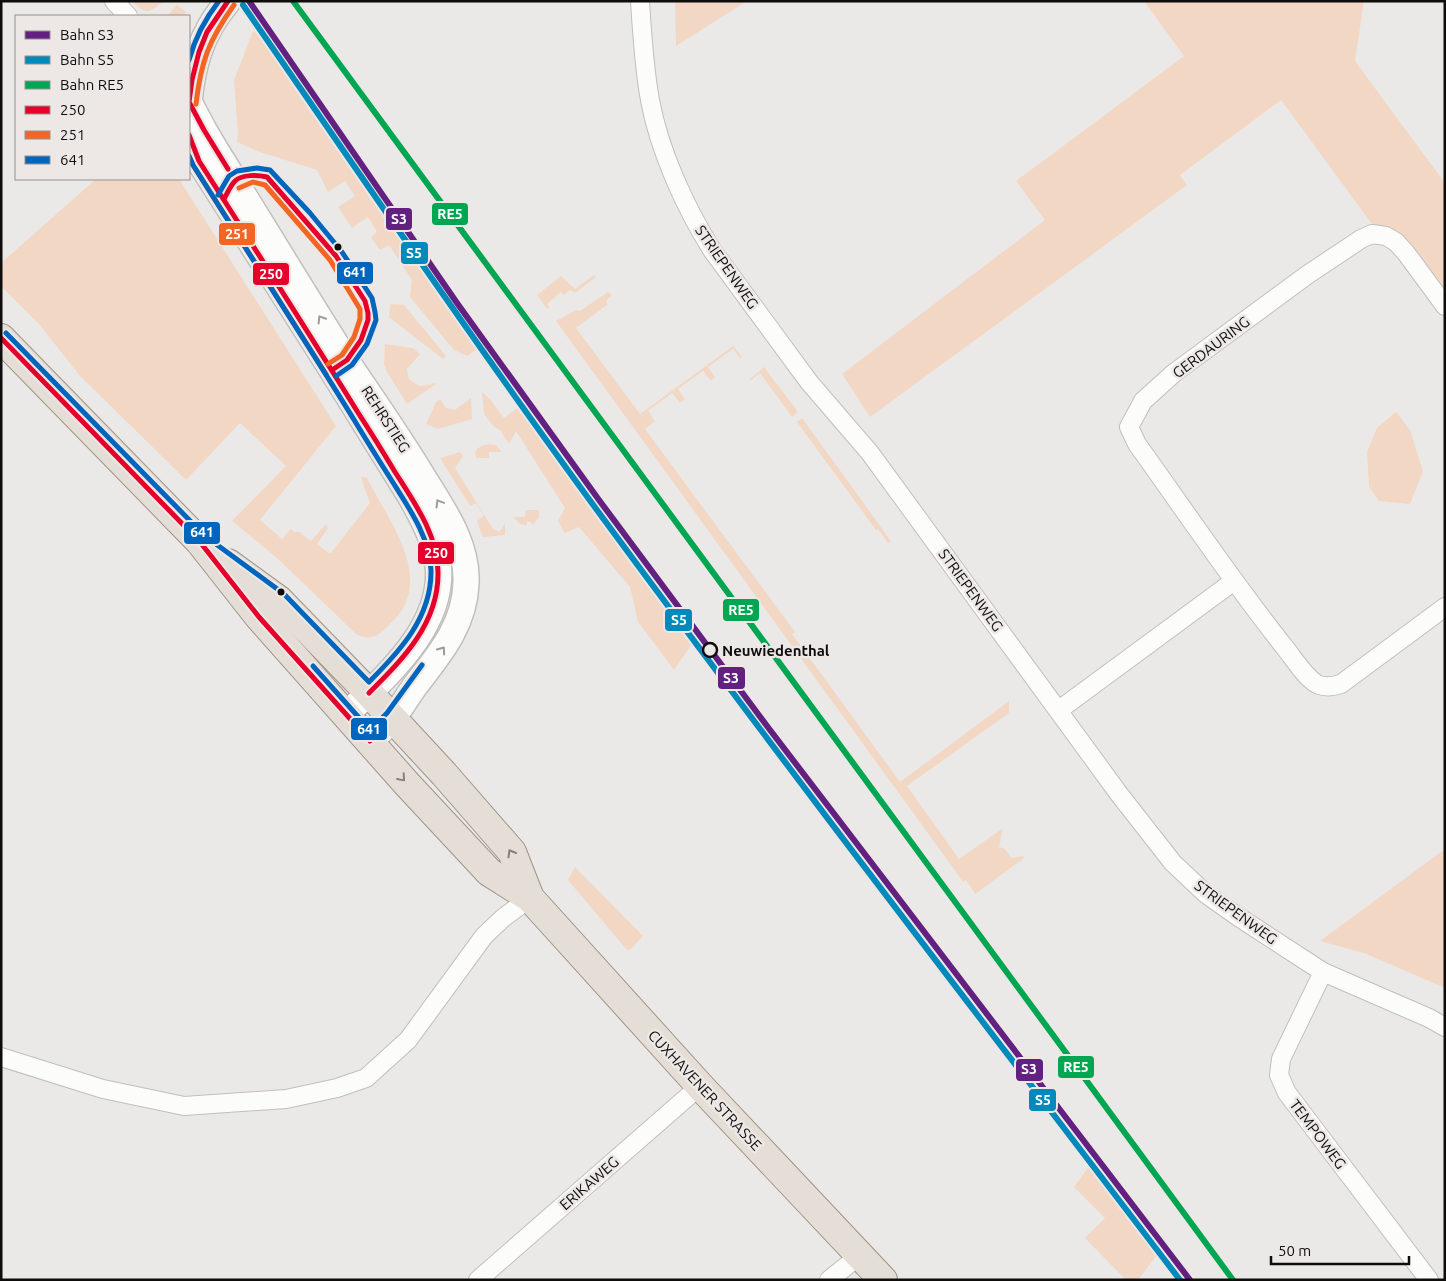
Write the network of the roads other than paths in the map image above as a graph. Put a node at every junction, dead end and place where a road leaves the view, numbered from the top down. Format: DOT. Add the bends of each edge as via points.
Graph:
graph roads {
  1 [pos="114,1"];
  2 [pos="228,1"];
  3 [pos="640,1"];
  4 [pos="646,1"];
  5 [pos="127,15"];
  6 [pos="642,31"];
  7 [pos="193,60"];
  8 [pos="190,95"];
  9 [pos="190,104"];
  10 [pos="190,140"];
  11 [pos="1445,306"];
  12 [pos="1,338"];
  13 [pos="200,542"];
  14 [pos="1234,581"];
  15 [pos="1445,607"];
  16 [pos="369,693"];
  17 [pos="1060,710"];
  18 [pos="346,715"];
  19 [pos="393,718"];
  20 [pos="370,741"];
  21 [pos="530,898"];
  22 [pos="1322,972"];
  23 [pos="1445,1027"];
  24 [pos="1,1057"];
  25 [pos="700,1086"];
  26 [pos="860,1255"];
  27 [pos="478,1280"];
  28 [pos="828,1280"];
  29 [pos="882,1280"];
  30 [pos="1429,1280"];
  1 -- 5 [label="street"];
  2 -- 7 [label="street, REHRSTIEG"];
  3 -- 6 [label="street, STRIEPENWEG"];
  4 -- 6 [label="street, STRIEPENWEG"];
  6 -- 17 [label="street, STRIEPENWEG" via="650,102 658,130 701,234 809,382 870,453"];
  7 -- 8 [label="street, REHRSTIEG"];
  19 -- 9 [label="street, REHRSTIEG, one-way" via="459,621 466,582 460,546 441,506 212,144"];
  10 -- 16 [label="street, REHRSTIEG" via="199,161 416,506 434,546 438,576 430,618 405,655"];
  11 -- 14 [label="street, GERDAURING" via="1396,242 1386,236 1372,234 1360,238 1307,275 1174,373 1143,401 1128,427"];
  12 -- 13 [label="main road, CUXHAVENER STRASSE"];
  13 -- 16 [label="main road, CUXHAVENER STRASSE" via="279,600"];
  13 -- 18 [label="main road, CUXHAVENER STRASSE" via="259,617"];
  14 -- 15 [label="street, GERDAURING" via="1307,675 1318,685 1329,687 1352,678"];
  14 -- 17 [label="street"];
  16 -- 18 [label="street, REHRSTIEG"];
  16 -- 19 [label="main road, CUXHAVENER STRASSE"];
  17 -- 22 [label="street, STRIEPENWEG" via="1173,863 1236,916"];
  18 -- 20 [label="main road, CUXHAVENER STRASSE"];
  19 -- 20 [label="street, REHRSTIEG"];
  21 -- 19 [label="main road, CUXHAVENER STRASSE, one-way" via="512,852"];
  20 -- 21 [label="main road, CUXHAVENER STRASSE, one-way" via="489,872"];
  21 -- 24 [label="street" via="484,936 408,1040 366,1078 337,1088 286,1099 184,1106 103,1089"];
  21 -- 25 [label="main road, CUXHAVENER STRASSE"];
  22 -- 23 [label="street, STRIEPENWEG"];
  22 -- 30 [label="street, TEMPOWEG" via="1280,1059 1279,1075 1288,1093"];
  25 -- 26 [label="main road, CUXHAVENER STRASSE"];
  25 -- 27 [label="street, ERIKAWEG"];
  26 -- 28 [label="street"];
  26 -- 29 [label="main road, CUXHAVENER STRASSE"];
}
